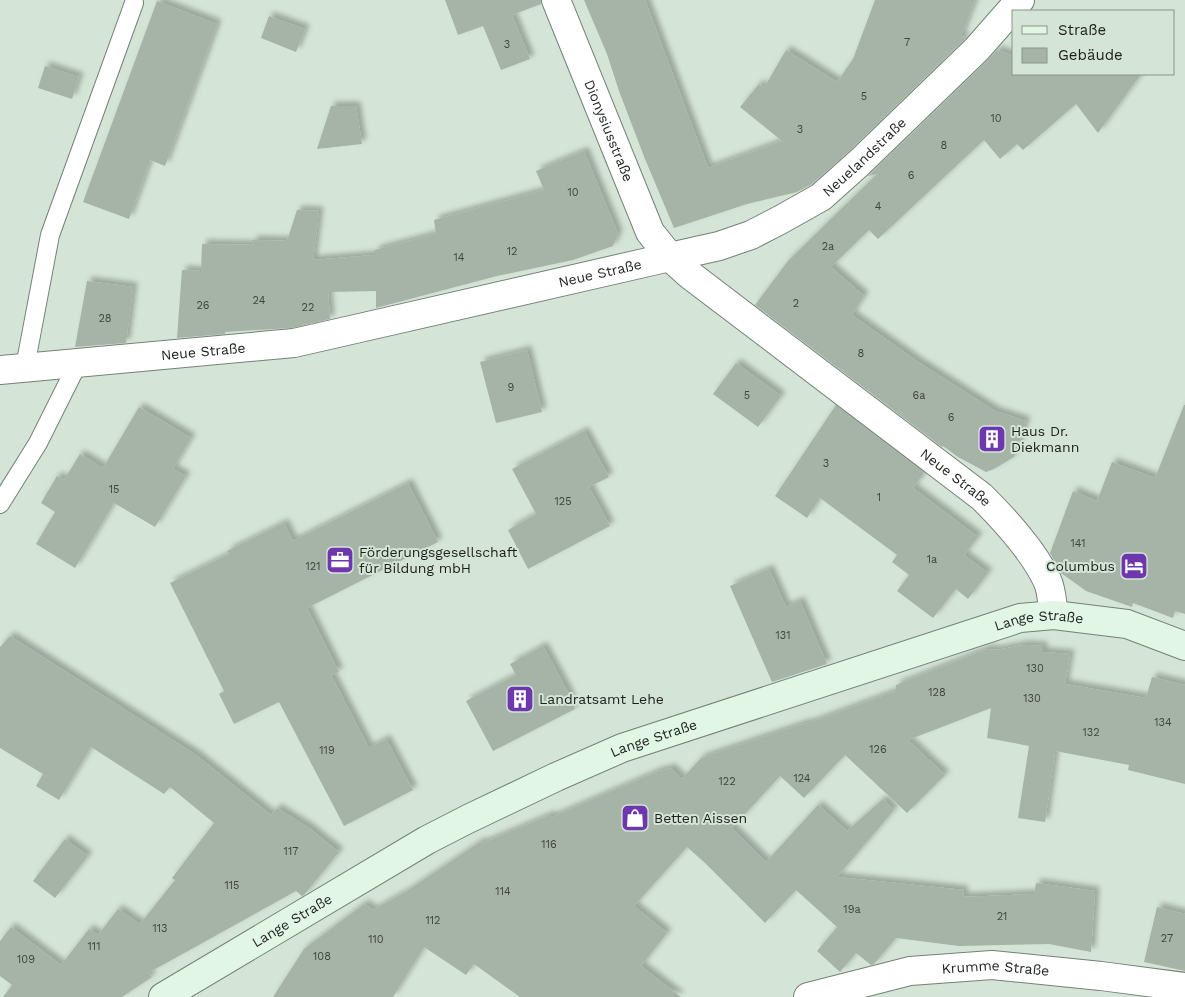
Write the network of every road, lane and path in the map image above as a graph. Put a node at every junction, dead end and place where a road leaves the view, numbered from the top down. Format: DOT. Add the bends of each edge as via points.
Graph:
graph roads {
  1 [pos="556,0"];
  2 [pos="1020,0"];
  3 [pos="134,4"];
  4 [pos="670,257"];
  5 [pos="78,363"];
  6 [pos="12,368"];
  7 [pos="0,504"];
  8 [pos="1054,615"];
  9 [pos="1185,646"];
  10 [pos="1185,987"];
  11 [pos="163,997"];
  12 [pos="808,997"];
  1 -- 4 [label="street, Dionysiusstraße" via="650,232"];
  2 -- 4 [label="street, Neuelandstraße" via="977,49 821,196 751,235"];
  3 -- 6 [label="lane" via="50,235"];
  4 -- 5 [label="street, Neue Straße" via="294,344"];
  4 -- 8 [label="street, Neue Straße" via="982,497 1007,522 1034,559 1048,582"];
  5 -- 6 [label="street, Neue Straße"];
  5 -- 7 [label="lane" via="38,443"];
  8 -- 9 [label="street, Lange Straße" via="1126,624"];
  8 -- 11 [label="street, Lange Straße" via="1020,618 622,748 427,840"];
  10 -- 12 [label="street, Krumme Straße" via="992,965 910,971"];
}
